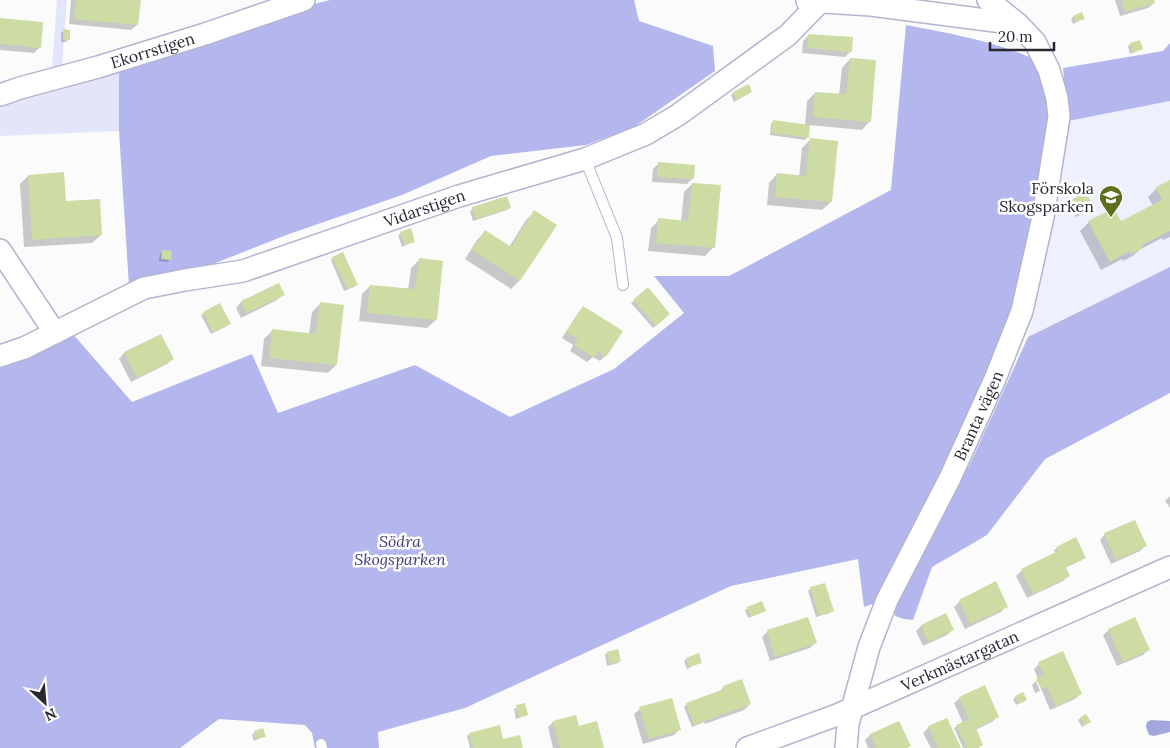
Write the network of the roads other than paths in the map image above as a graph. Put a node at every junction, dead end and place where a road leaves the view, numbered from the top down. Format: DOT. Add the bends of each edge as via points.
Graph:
graph roads {
  1 [pos="304,0"];
  2 [pos="988,0"];
  3 [pos="811,1"];
  4 [pos="873,2"];
  5 [pos="1018,24"];
  6 [pos="0,95"];
  7 [pos="585,159"];
  8 [pos="0,250"];
  9 [pos="623,285"];
  10 [pos="55,333"];
  11 [pos="0,356"];
  12 [pos="1170,567"];
  13 [pos="854,707"];
  14 [pos="747,748"];
  15 [pos="846,748"];
  1 -- 6 [label="street, Ekorrstigen" via="98,68"];
  2 -- 5 [label="street, Branta vägen"];
  3 -- 4 [label="street"];
  3 -- 7 [label="street, Vidarstigen" via="788,34 678,115 646,134"];
  4 -- 5 [label="street"];
  5 -- 13 [label="street, Branta vägen" via="1034,42 1049,70 1059,117 1043,217 1022,311 950,478 887,600 869,647"];
  7 -- 9 [label="lane" via="617,238"];
  7 -- 10 [label="street, Vidarstigen" via="459,196 243,271 144,288"];
  8 -- 10 [label="street"];
  10 -- 11 [label="street, Vidarstigen"];
  12 -- 13 [label="street, Verkmästargatan"];
  13 -- 14 [label="street, Verkmästargatan"];
  13 -- 15 [label="street, Branta vägen" via="848,724"];
}
